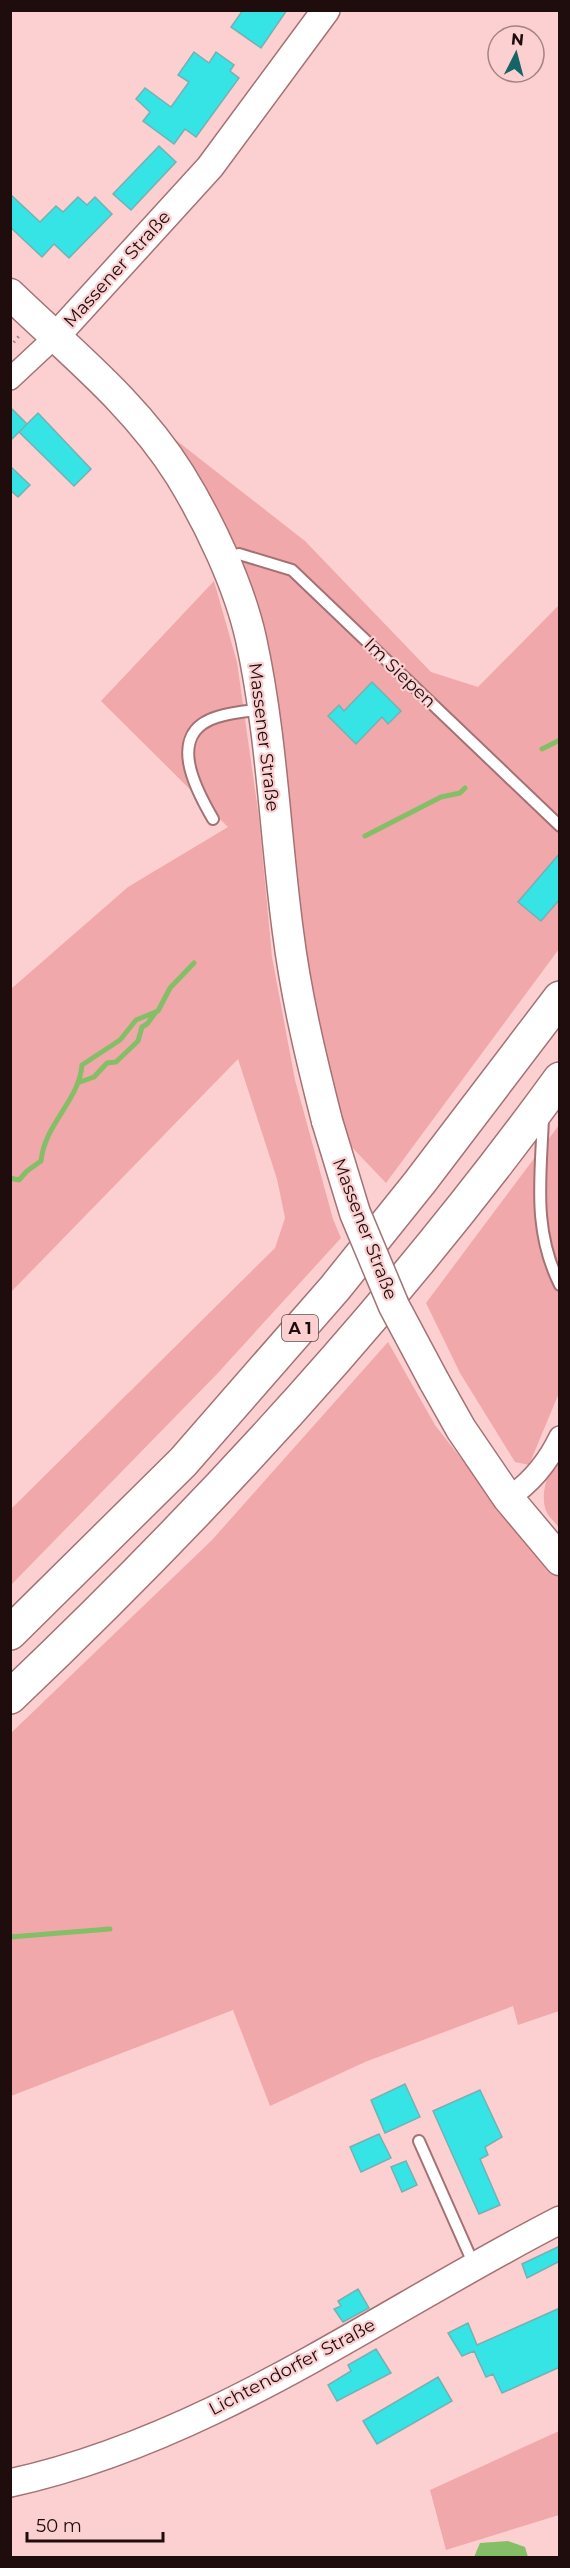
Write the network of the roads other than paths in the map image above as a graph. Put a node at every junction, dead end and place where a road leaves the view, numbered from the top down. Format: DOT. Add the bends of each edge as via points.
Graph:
graph roads {
  1 [pos="326,10"];
  2 [pos="10,294"];
  3 [pos="55,337"];
  4 [pos="10,379"];
  5 [pos="224,559"];
  6 [pos="264,709"];
  7 [pos="213,819"];
  8 [pos="560,826"];
  9 [pos="560,998"];
  10 [pos="552,1089"];
  11 [pos="560,1285"];
  12 [pos="560,1437"];
  13 [pos="508,1498"];
  14 [pos="560,1560"];
  15 [pos="10,1633"];
  16 [pos="10,1697"];
  17 [pos="419,2141"];
  18 [pos="560,2220"];
  19 [pos="474,2265"];
  20 [pos="10,2483"];
  1 -- 3 [label="street, Massener Straße" via="210,167"];
  2 -- 3 [label="main road"];
  3 -- 4 [label="street"];
  3 -- 5 [label="main road, Massener Straße" via="128,406 180,474"];
  5 -- 6 [label="main road, Massener Straße" via="251,637"];
  5 -- 8 [label="lane, Im Siepen" via="239,554 292,570"];
  6 -- 7 [label="lane" via="215,717 196,732 188,767"];
  6 -- 13 [label="main road, Massener Straße, bridge" via="289,943 302,1021 327,1121 360,1224 394,1306 461,1429"];
  9 -- 15 [label="highway, A 1" via="441,1156 327,1297 183,1462"];
  10 -- 11 [label="lane" via="540,1211 542,1242"];
  10 -- 16 [label="highway, A 1" via="371,1319 225,1483 95,1617"];
  12 -- 13 [label="street" via="549,1459 521,1490"];
  13 -- 14 [label="main road, Massener Straße"];
  17 -- 19 [label="lane"];
  18 -- 19 [label="street, Lichtendorfer Straße"];
  19 -- 20 [label="street, Lichtendorfer Straße" via="226,2405 100,2456"];
}
